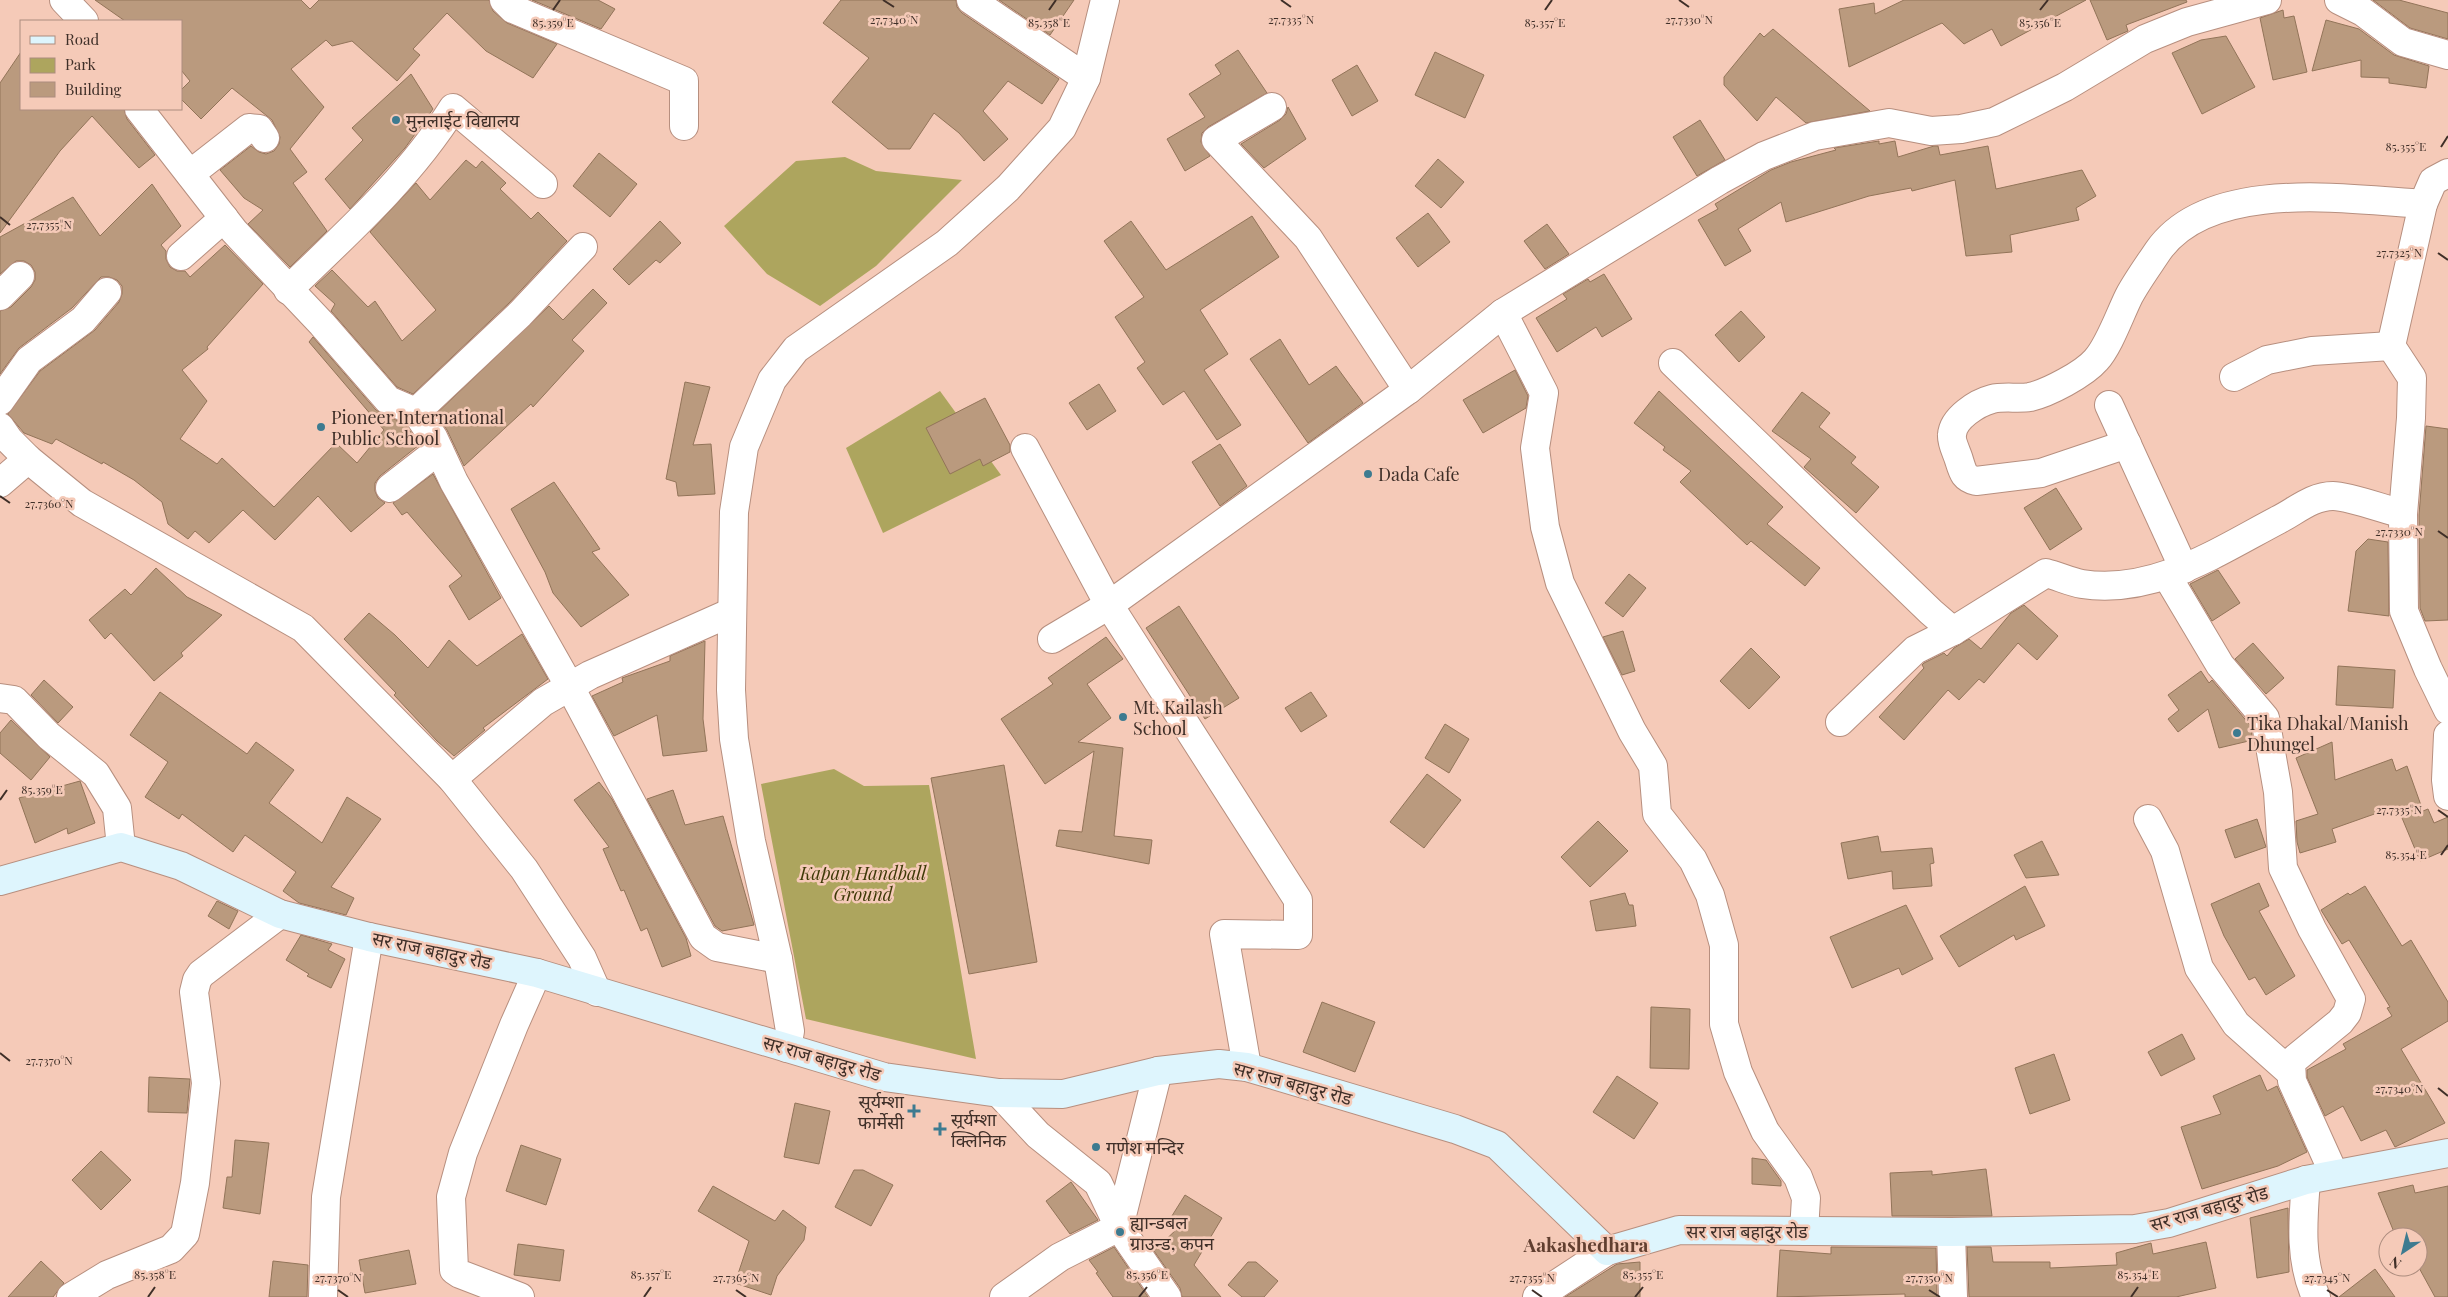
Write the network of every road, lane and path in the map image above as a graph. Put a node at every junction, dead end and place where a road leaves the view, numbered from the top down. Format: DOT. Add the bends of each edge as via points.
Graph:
graph roads {
  1 [pos="504,0"];
  2 [pos="972,0"];
  3 [pos="1105,0"];
  4 [pos="2266,0"];
  5 [pos="2339,0"];
  6 [pos="2448,55"];
  7 [pos="1086,78"];
  8 [pos="1272,107"];
  9 [pos="140,110"];
  10 [pos="684,126"];
  11 [pos="265,138"];
  12 [pos="2448,173"];
  13 [pos="190,174"];
  14 [pos="543,184"];
  15 [pos="2423,204"];
  16 [pos="224,218"];
  17 [pos="583,247"];
  18 [pos="181,256"];
  19 [pos="20,276"];
  20 [pos="288,290"];
  21 [pos="107,292"];
  22 [pos="0,296"];
  23 [pos="1503,314"];
  24 [pos="2390,346"];
  25 [pos="1673,363"];
  26 [pos="2234,377"];
  27 [pos="1408,390"];
  28 [pos="0,401"];
  29 [pos="2109,405"];
  30 [pos="416,412"];
  31 [pos="0,427"];
  32 [pos="2127,444"];
  33 [pos="1025,448"];
  34 [pos="439,450"];
  35 [pos="28,459"];
  36 [pos="0,483"];
  37 [pos="390,488"];
  38 [pos="2403,514"];
  39 [pos="2175,572"];
  40 [pos="1109,605"];
  41 [pos="732,612"];
  42 [pos="1953,631"];
  43 [pos="1052,640"];
  44 [pos="570,687"];
  45 [pos="0,698"];
  46 [pos="2448,710"];
  47 [pos="1840,722"];
  48 [pos="2448,735"];
  49 [pos="452,779"];
  50 [pos="2448,796"];
  51 [pos="2148,819"];
  52 [pos="121,848"];
  53 [pos="0,881"];
  54 [pos="280,914"];
  55 [pos="369,937"];
  56 [pos="778,959"];
  57 [pos="537,973"];
  58 [pos="598,992"];
  59 [pos="787,1048"];
  60 [pos="1247,1067"];
  61 [pos="1158,1072"];
  62 [pos="2290,1072"];
  63 [pos="999,1093"];
  64 [pos="2448,1153"];
  65 [pos="2334,1174"];
  66 [pos="2306,1180"];
  67 [pos="1119,1227"];
  68 [pos="1804,1231"];
  69 [pos="1951,1232"];
  70 [pos="1607,1251"];
  71 [pos="71,1297"];
  72 [pos="323,1297"];
  73 [pos="520,1297"];
  74 [pos="1004,1297"];
  75 [pos="1167,1297"];
  76 [pos="1537,1297"];
  77 [pos="1953,1297"];
  78 [pos="2316,1297"];
  1 -- 10 [label="street" via="512,9 684,82"];
  2 -- 7 [label="street"];
  3 -- 7 [label="street"];
  4 -- 23 [label="street" via="2187,22 2145,39 2065,88 1994,122 1931,131 1889,123 1815,136 1764,156"];
  5 -- 6 [label="street" via="2363,12 2403,42"];
  7 -- 41 [label="street" via="1062,128 1008,188 947,244 796,349 772,380 744,447 734,512"];
  8 -- 27 [label="street" via="1216,140 1308,238"];
  9 -- 13 [label="street"];
  11 -- 13 [label="street" via="259,129 249,128"];
  12 -- 15 [label="street" via="2433,181"];
  13 -- 16 [label="street"];
  14 -- 20 [label="street" via="453,108 434,138 387,194"];
  15 -- 24 [label="street"];
  15 -- 32 [label="street" via="2322,198 2276,199 2222,207 2180,228 2159,249 2130,294 2096,360 2053,388 2030,397 1992,399 1984,403 1955,424 1951,436 1962,473 1967,479 1976,481 2042,473"];
  16 -- 18 [label="street"];
  16 -- 20 [label="street"];
  17 -- 30 [label="street" via="520,314"];
  19 -- 22 [label="street"];
  20 -- 30 [label="street" via="388,400"];
  21 -- 28 [label="street" via="83,320 29,360"];
  23 -- 27 [label="street"];
  23 -- 68 [label="street" via="1544,392 1535,448 1545,527 1560,584 1632,731 1653,766 1657,814 1692,860 1710,895 1724,945 1724,1024 1738,1072 1765,1131 1798,1177 1806,1198"];
  24 -- 26 [label="street" via="2312,351 2267,360"];
  24 -- 38 [label="street" via="2412,378 2412,418"];
  25 -- 42 [label="street"];
  27 -- 40 [label="street"];
  29 -- 32 [label="street"];
  30 -- 34 [label="street"];
  31 -- 35 [label="street"];
  32 -- 39 [label="street"];
  33 -- 40 [label="street"];
  34 -- 37 [label="street"];
  34 -- 44 [label="street"];
  35 -- 36 [label="street"];
  35 -- 49 [label="street" via="82,503 302,628"];
  38 -- 39 [label="street" via="2334,496 2313,499"];
  38 -- 46 [label="street" via="2404,611"];
  39 -- 42 [label="street" via="2136,584 2108,586 2081,584 2046,573"];
  39 -- 62 [label="street" via="2220,665 2265,718 2278,792 2284,868 2308,921 2351,999 2347,1014 2291,1062"];
  40 -- 43 [label="street"];
  40 -- 60 [label="street" via="1298,900 1298,935 1224,934"];
  41 -- 44 [label="street"];
  41 -- 56 [label="street" via="730,660 734,739 751,841"];
  42 -- 47 [label="street" via="1915,650"];
  44 -- 49 [label="street" via="543,702"];
  44 -- 56 [label="street" via="703,937 718,947"];
  45 -- 52 [label="street" via="14,700 49,736 96,774 117,808"];
  48 -- 50 [label="street"];
  49 -- 58 [label="street" via="524,870 582,958"];
  51 -- 62 [label="street" via="2164,851 2199,968 2236,1024"];
  52 -- 53 [label="street"];
  52 -- 54 [label="street, सर राज बहादुर रोड" via="181,866"];
  54 -- 55 [label="street, सर राज बहादुर रोड"];
  54 -- 71 [label="street" via="197,980 194,992 206,1083 195,1183 184,1234 171,1249 106,1275"];
  55 -- 57 [label="street, सर राज बहादुर रोड"];
  55 -- 72 [label="street" via="326,1197"];
  56 -- 59 [label="street" via="790,1031"];
  57 -- 58 [label="street, सर राज बहादुर रोड"];
  57 -- 73 [label="street" via="463,1153 452,1197 454,1270"];
  58 -- 59 [label="street, सर राज बहादुर रोड"];
  59 -- 63 [label="street, सर राज बहादुर रोड" via="884,1077"];
  60 -- 61 [label="street, सर राज बहादुर रोड" via="1219,1064"];
  60 -- 70 [label="street, सर राज बहादुर रोड" via="1455,1129 1497,1145"];
  61 -- 63 [label="street, सर राज बहादुर रोड" via="1063,1094"];
  61 -- 67 [label="street"];
  62 -- 65 [label="street"];
  63 -- 67 [label="street" via="1038,1134 1098,1182"];
  64 -- 65 [label="street, सर राज बहादुर रोड"];
  65 -- 66 [label="street, सर राज बहादुर रोड"];
  66 -- 69 [label="street, सर राज बहादुर रोड" via="2169,1223 2135,1229"];
  66 -- 78 [label="street" via="2304,1264"];
  67 -- 74 [label="street" via="1060,1258"];
  67 -- 75 [label="street"];
  68 -- 69 [label="street, सर राज बहादुर रोड"];
  68 -- 70 [label="street, सर राज बहादुर रोड" via="1679,1230"];
  69 -- 77 [label="street"];
  70 -- 76 [label="street"];
}
